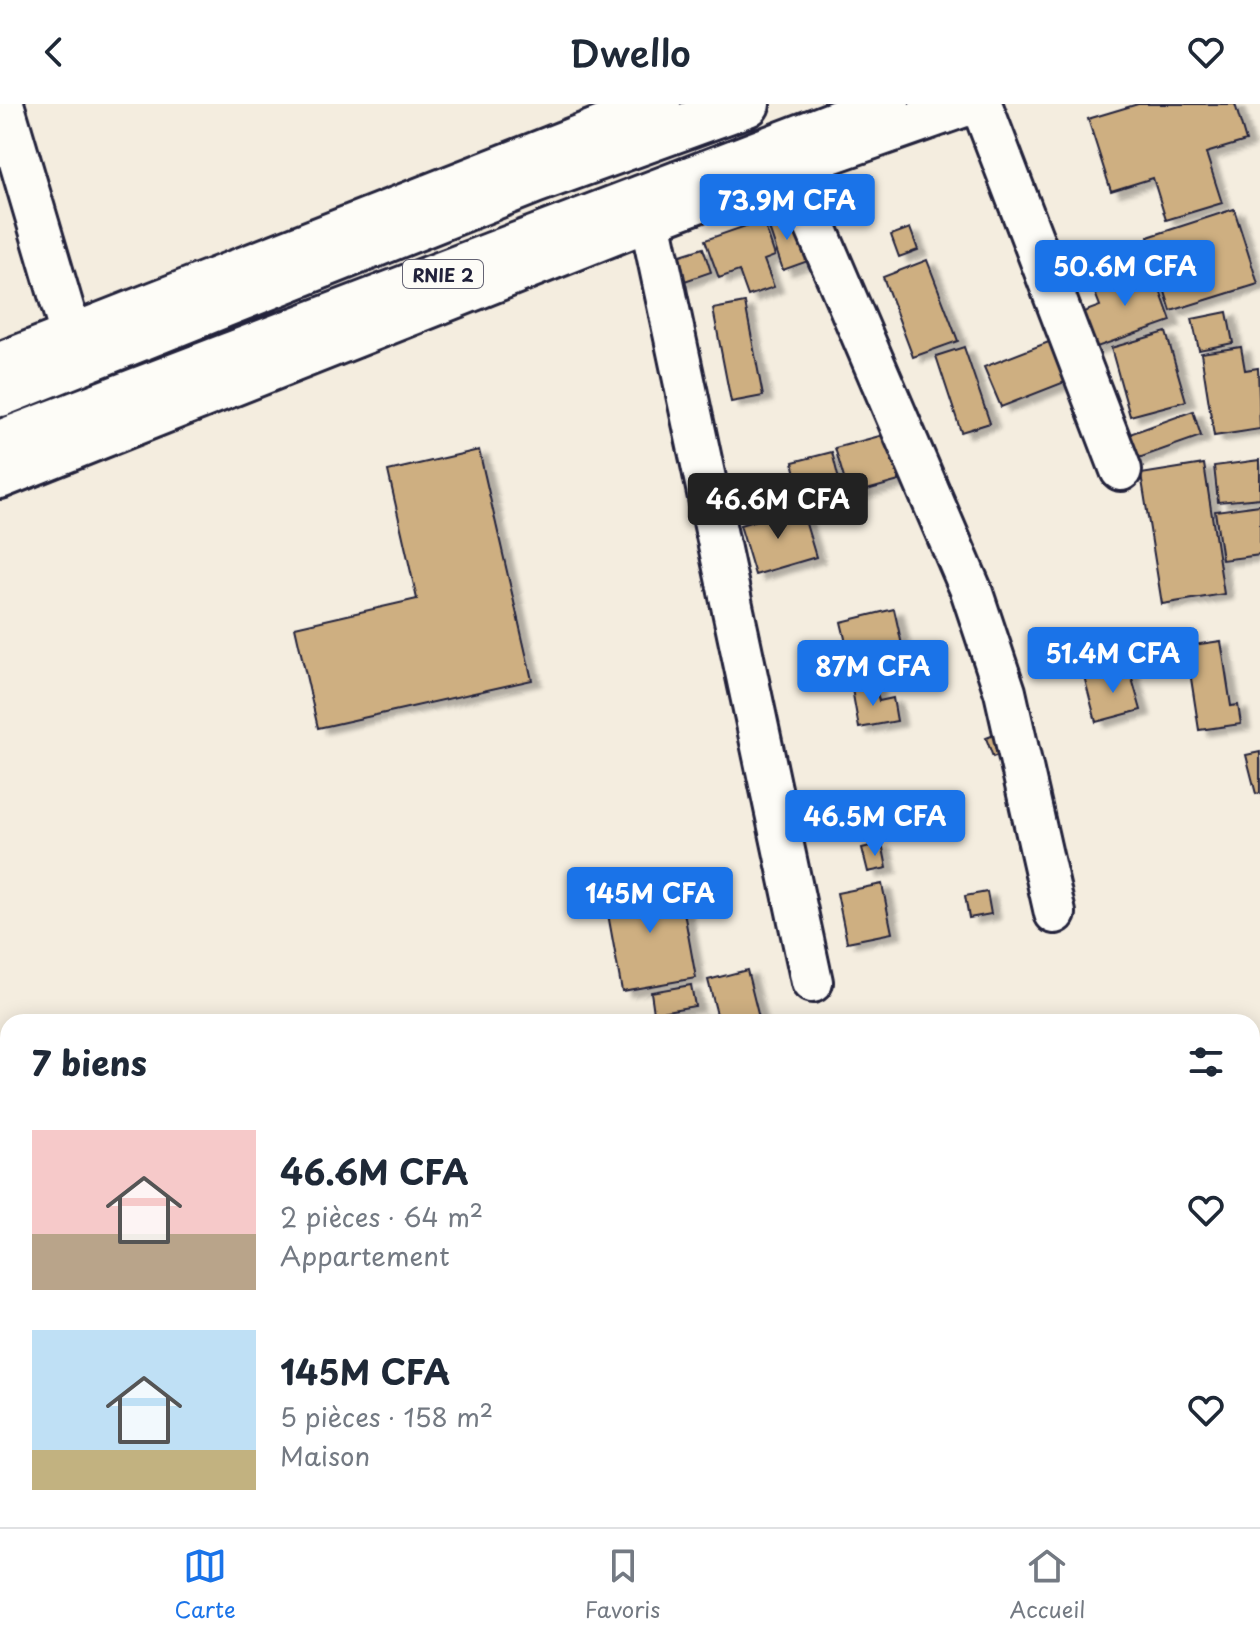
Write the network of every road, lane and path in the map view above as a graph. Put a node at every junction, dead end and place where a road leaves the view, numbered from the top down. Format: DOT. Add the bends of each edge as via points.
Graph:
graph roads {
  1 [pos="3,104"];
  2 [pos="660,104"];
  3 [pos="747,104"];
  4 [pos="887,104"];
  5 [pos="970,104"];
  6 [pos="981,104"];
  7 [pos="790,167"];
  8 [pos="650,220"];
  9 [pos="71,335"];
  10 [pos="0,363"];
  11 [pos="0,394"];
  12 [pos="0,443"];
  13 [pos="1121,470"];
  14 [pos="0,478"];
  15 [pos="1055,913"];
  16 [pos="812,982"];
  1 -- 9 [label="street"];
  2 -- 9 [label="street"];
  3 -- 11 [label="highway, RNIE 2 / RNIE 2" via="534,181"];
  4 -- 12 [label="highway, RNIE 2 / RNIE 2"];
  5 -- 7 [label="street"];
  6 -- 13 [label="street"];
  7 -- 8 [label="street"];
  7 -- 15 [label="street" via="971,590 1005,692"];
  8 -- 14 [label="street"];
  8 -- 16 [label="street"];
  9 -- 10 [label="street"];
}
